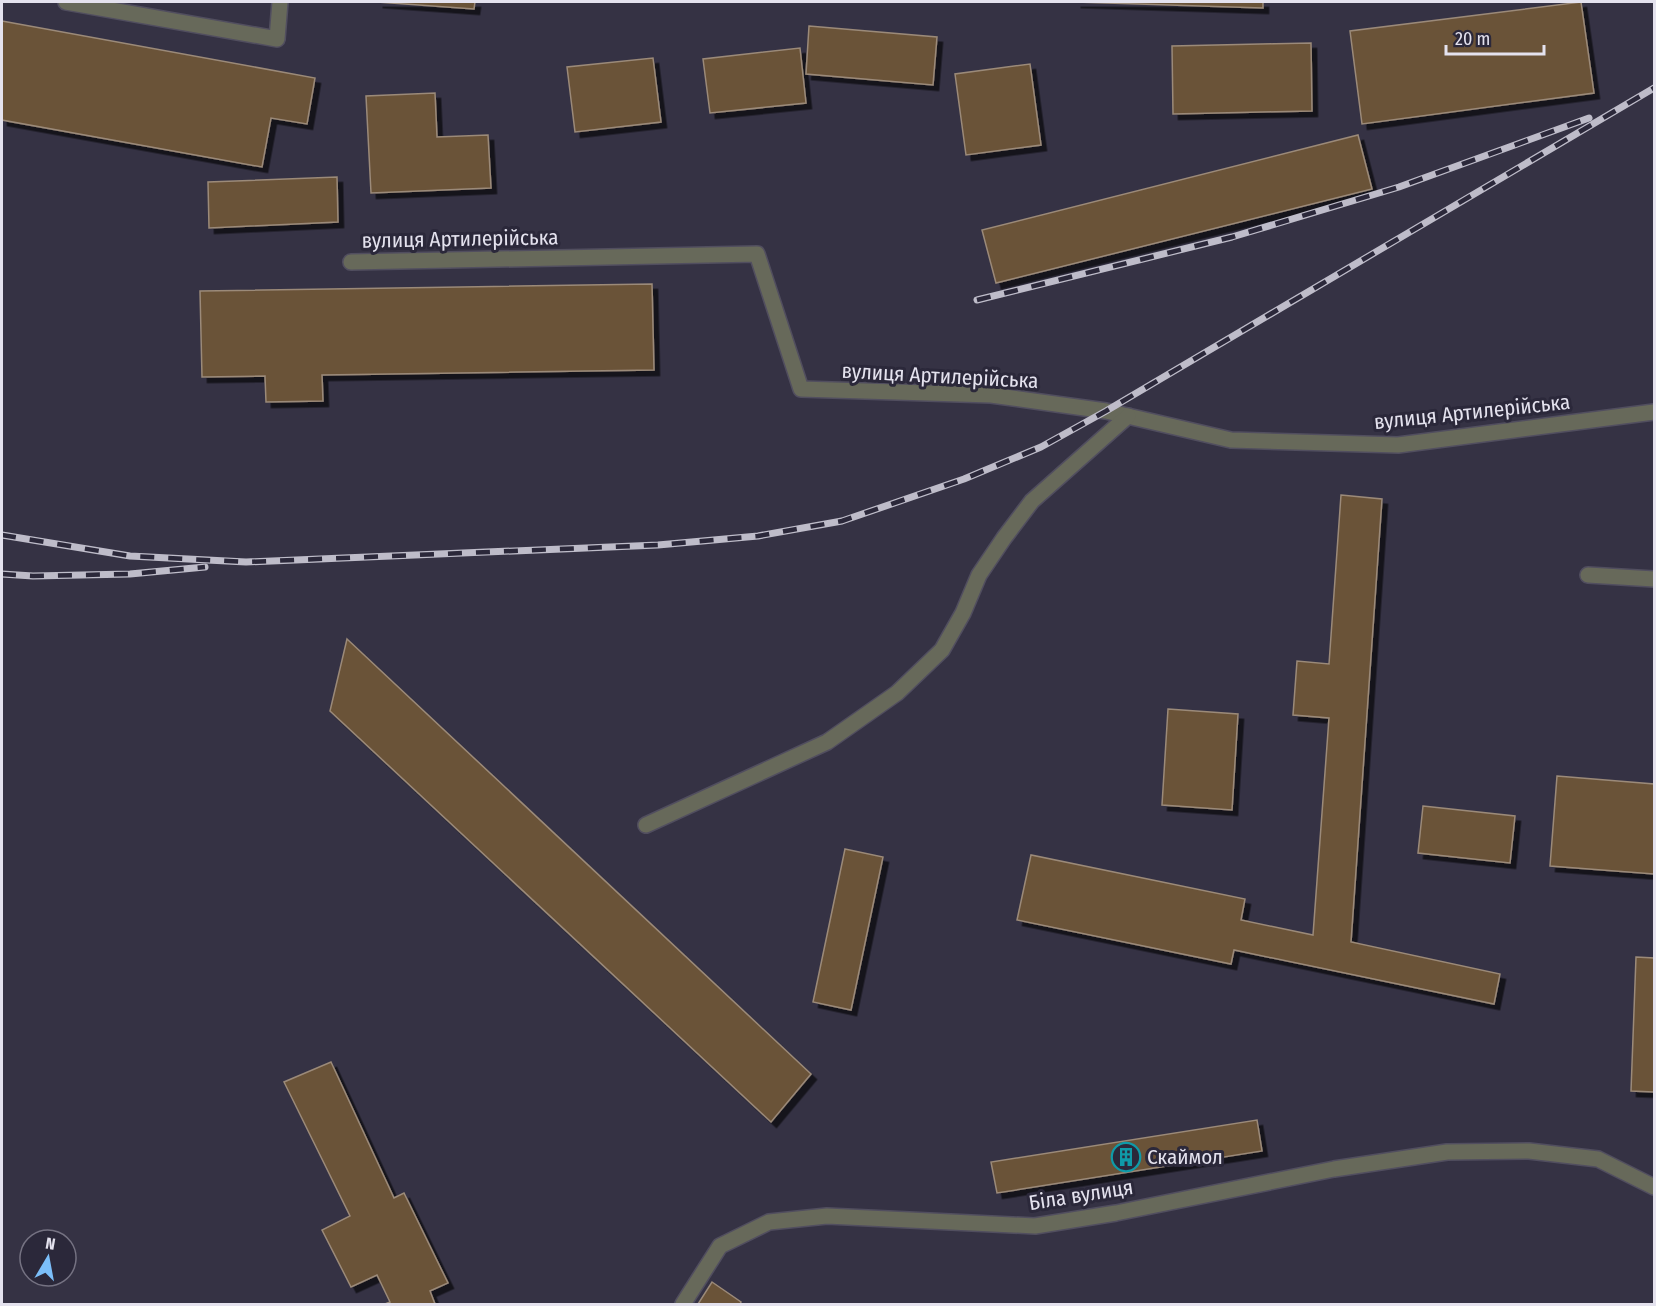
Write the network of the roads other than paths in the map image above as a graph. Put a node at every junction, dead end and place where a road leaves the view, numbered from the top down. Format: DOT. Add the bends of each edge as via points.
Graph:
graph roads {
  1 [pos="66,2"];
  2 [pos="280,2"];
  3 [pos="351,262"];
  4 [pos="1654,412"];
  5 [pos="1128,416"];
  6 [pos="1588,575"];
  7 [pos="1654,579"];
  8 [pos="646,825"];
  9 [pos="1654,1187"];
  10 [pos="683,1305"];
  1 -- 2 [label="street" via="277,39"];
  3 -- 5 [label="street, вулиця Артилерійська" via="757,255 801,389 991,396"];
  4 -- 5 [label="street, вулиця Артилерійська" via="1398,444 1231,440"];
  5 -- 8 [label="street" via="1032,501 979,575 942,650 897,693 827,742"];
  6 -- 7 [label="street"];
  9 -- 10 [label="street, Біла вулиця" via="1598,1159 1528,1151 1448,1152 1334,1169 1035,1226 827,1216 769,1222 720,1246"];
}
